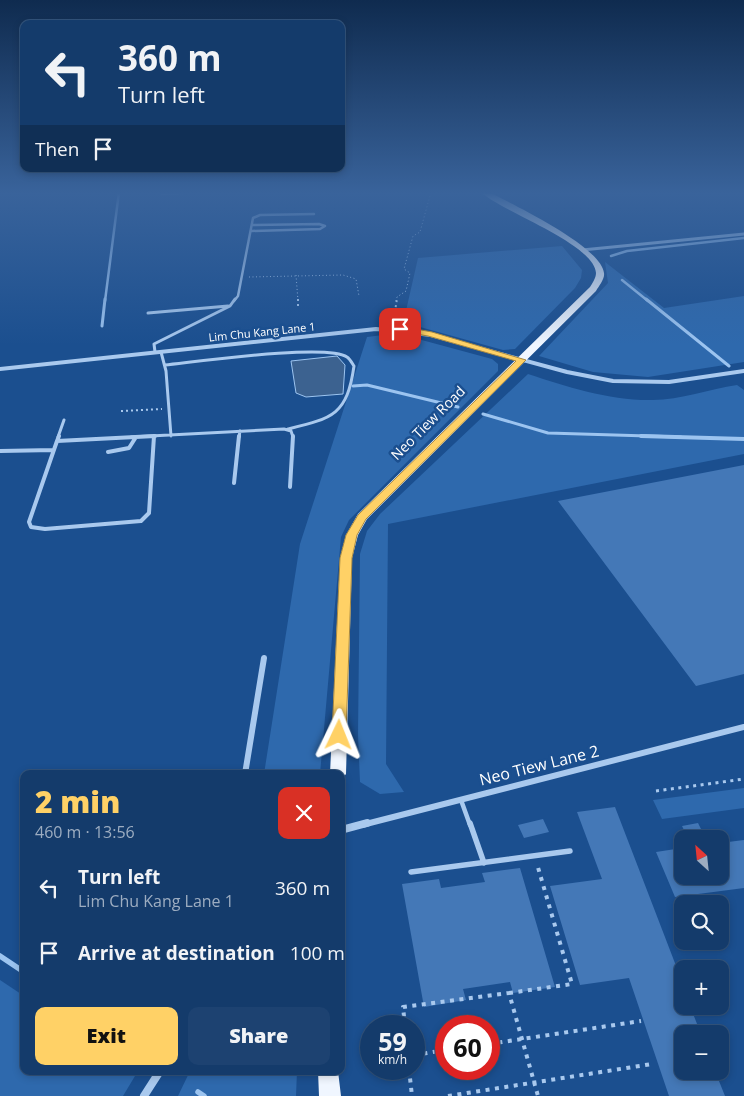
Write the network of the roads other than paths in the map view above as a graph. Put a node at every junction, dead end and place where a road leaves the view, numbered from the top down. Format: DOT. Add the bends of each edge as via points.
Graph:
graph roads {
  1 [pos="249,243"];
  2 [pos="573,243"];
  3 [pos="638,243"];
  4 [pos="582,250"];
  5 [pos="242,277"];
  6 [pos="230,306"];
  7 [pos="148,313"];
  8 [pos="154,352"];
  9 [pos="161,352"];
  10 [pos="522,360"];
  11 [pos="164,365"];
  12 [pos="0,369"];
  13 [pos="744,371"];
  14 [pos="64,420"];
  15 [pos="288,429"];
  16 [pos="240,431"];
  17 [pos="154,436"];
  18 [pos="171,436"];
  19 [pos="136,438"];
  20 [pos="57,441"];
  21 [pos="54,450"];
  22 [pos="0,452"];
  23 [pos="108,452"];
  24 [pos="234,483"];
  25 [pos="290,487"];
  26 [pos="264,658"];
  27 [pos="744,727"];
  28 [pos="246,770"];
  29 [pos="338,770"];
  30 [pos="461,800"];
  31 [pos="345,829"];
  32 [pos="570,851"];
  33 [pos="484,863"];
  34 [pos="411,872"];
  35 [pos="157,1075"];
  36 [pos="328,1075"];
  37 [pos="144,1096"];
  38 [pos="330,1096"];
  1 -- 5 [label="lane"];
  2 -- 4 [label="main road, Neo Tiew Road"];
  3 -- 4 [label="street"];
  4 -- 10 [label="main road, Neo Tiew Road" via="600,272 600,278 593,289"];
  5 -- 6 [label="lane" via="238,296"];
  6 -- 7 [label="lane"];
  6 -- 8 [label="lane" via="154,344"];
  8 -- 9 [label="street, Lim Chu Kang Lane 1"];
  8 -- 12 [label="street, Lim Chu Kang Lane 1"];
  9 -- 10 [label="street, Lim Chu Kang Lane 1" via="400,329 429,333"];
  9 -- 11 [label="lane"];
  10 -- 13 [label="street, Lim Chu Kang Lane 1" via="595,379 650,384"];
  10 -- 29 [label="main road, Neo Tiew Road" via="362,517 352,535 346,558"];
  11 -- 15 [label="lane" via="283,352 348,357 354,366 346,404 328,418"];
  11 -- 18 [label="lane"];
  14 -- 20 [label="lane"];
  15 -- 16 [label="lane"];
  15 -- 25 [label="lane" via="294,440"];
  16 -- 18 [label="lane"];
  16 -- 24 [label="lane"];
  17 -- 18 [label="lane"];
  17 -- 19 [label="lane"];
  17 -- 21 [label="lane" via="149,513 141,521 45,529 32,527 30,522"];
  19 -- 20 [label="lane"];
  19 -- 23 [label="lane" via="130,448"];
  20 -- 21 [label="lane"];
  21 -- 22 [label="lane"];
  26 -- 28 [label="street"];
  27 -- 30 [label="street, Neo Tiew Lane 2"];
  30 -- 31 [label="street, Neo Tiew Lane 2"];
  30 -- 33 [label="lane"];
  32 -- 33 [label="lane"];
  33 -- 34 [label="lane"];
  35 -- 37 [label="street"];
  36 -- 38 [label="main road"];
}
